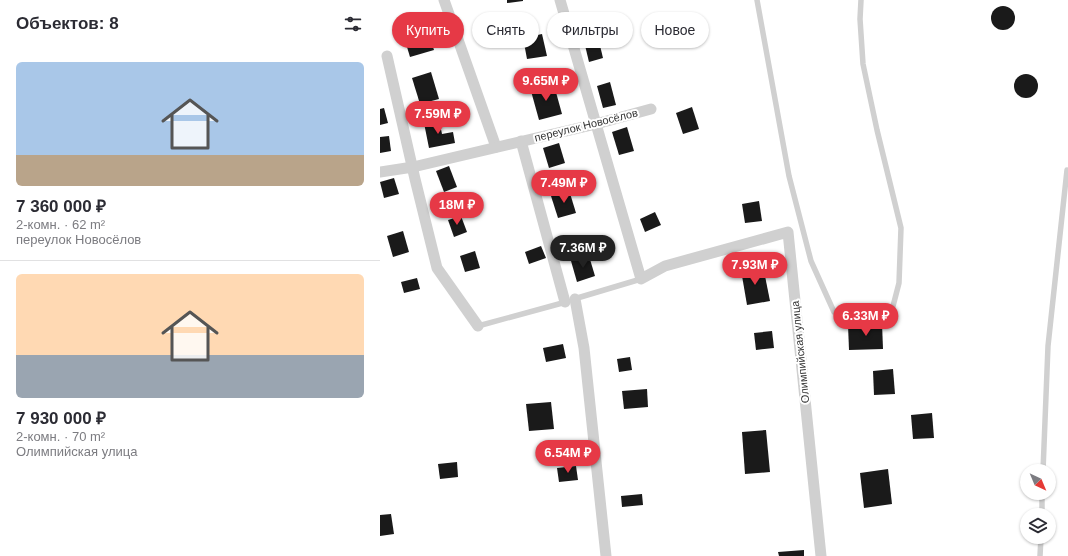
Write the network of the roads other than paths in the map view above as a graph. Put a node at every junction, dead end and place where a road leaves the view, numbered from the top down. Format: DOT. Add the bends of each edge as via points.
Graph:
graph roads {
  1 [pos="444,0"];
  2 [pos="560,0"];
  3 [pos="757,0"];
  4 [pos="861,0"];
  5 [pos="387,56"];
  6 [pos="651,109"];
  7 [pos="596,124"];
  8 [pos="521,141"];
  9 [pos="496,147"];
  10 [pos="413,167"];
  11 [pos="1067,170"];
  12 [pos="380,172"];
  13 [pos="640,279"];
  14 [pos="570,301"];
  15 [pos="892,310"];
  16 [pos="834,312"];
  17 [pos="478,326"];
  18 [pos="1043,464"];
  19 [pos="1041,544"];
  20 [pos="606,556"];
  21 [pos="821,556"];
  22 [pos="1040,556"];
  1 -- 9 [label="street"];
  2 -- 7 [label="street"];
  3 -- 16 [label="lane" via="790,176 810,260"];
  4 -- 15 [label="lane" via="863,64 901,228 899,283"];
  5 -- 10 [label="street"];
  6 -- 7 [label="street, переулок Новосёлов"];
  7 -- 8 [label="street, переулок Новосёлов"];
  7 -- 13 [label="street"];
  8 -- 9 [label="street, переулок Новосёлов"];
  8 -- 14 [label="street, переулок Новосёлов"];
  9 -- 10 [label="street, переулок Новосёлов"];
  10 -- 12 [label="street, переулок Новосёлов"];
  10 -- 17 [label="street" via="437,268"];
  11 -- 18 [label="lane" via="1048,346"];
  13 -- 14 [label="lane"];
  13 -- 21 [label="street, Олимпийская улица" via="665,266 788,232"];
  14 -- 17 [label="lane"];
  14 -- 20 [label="street, переулок Новосёлов" via="584,348"];
  19 -- 22 [label="lane"];
}
